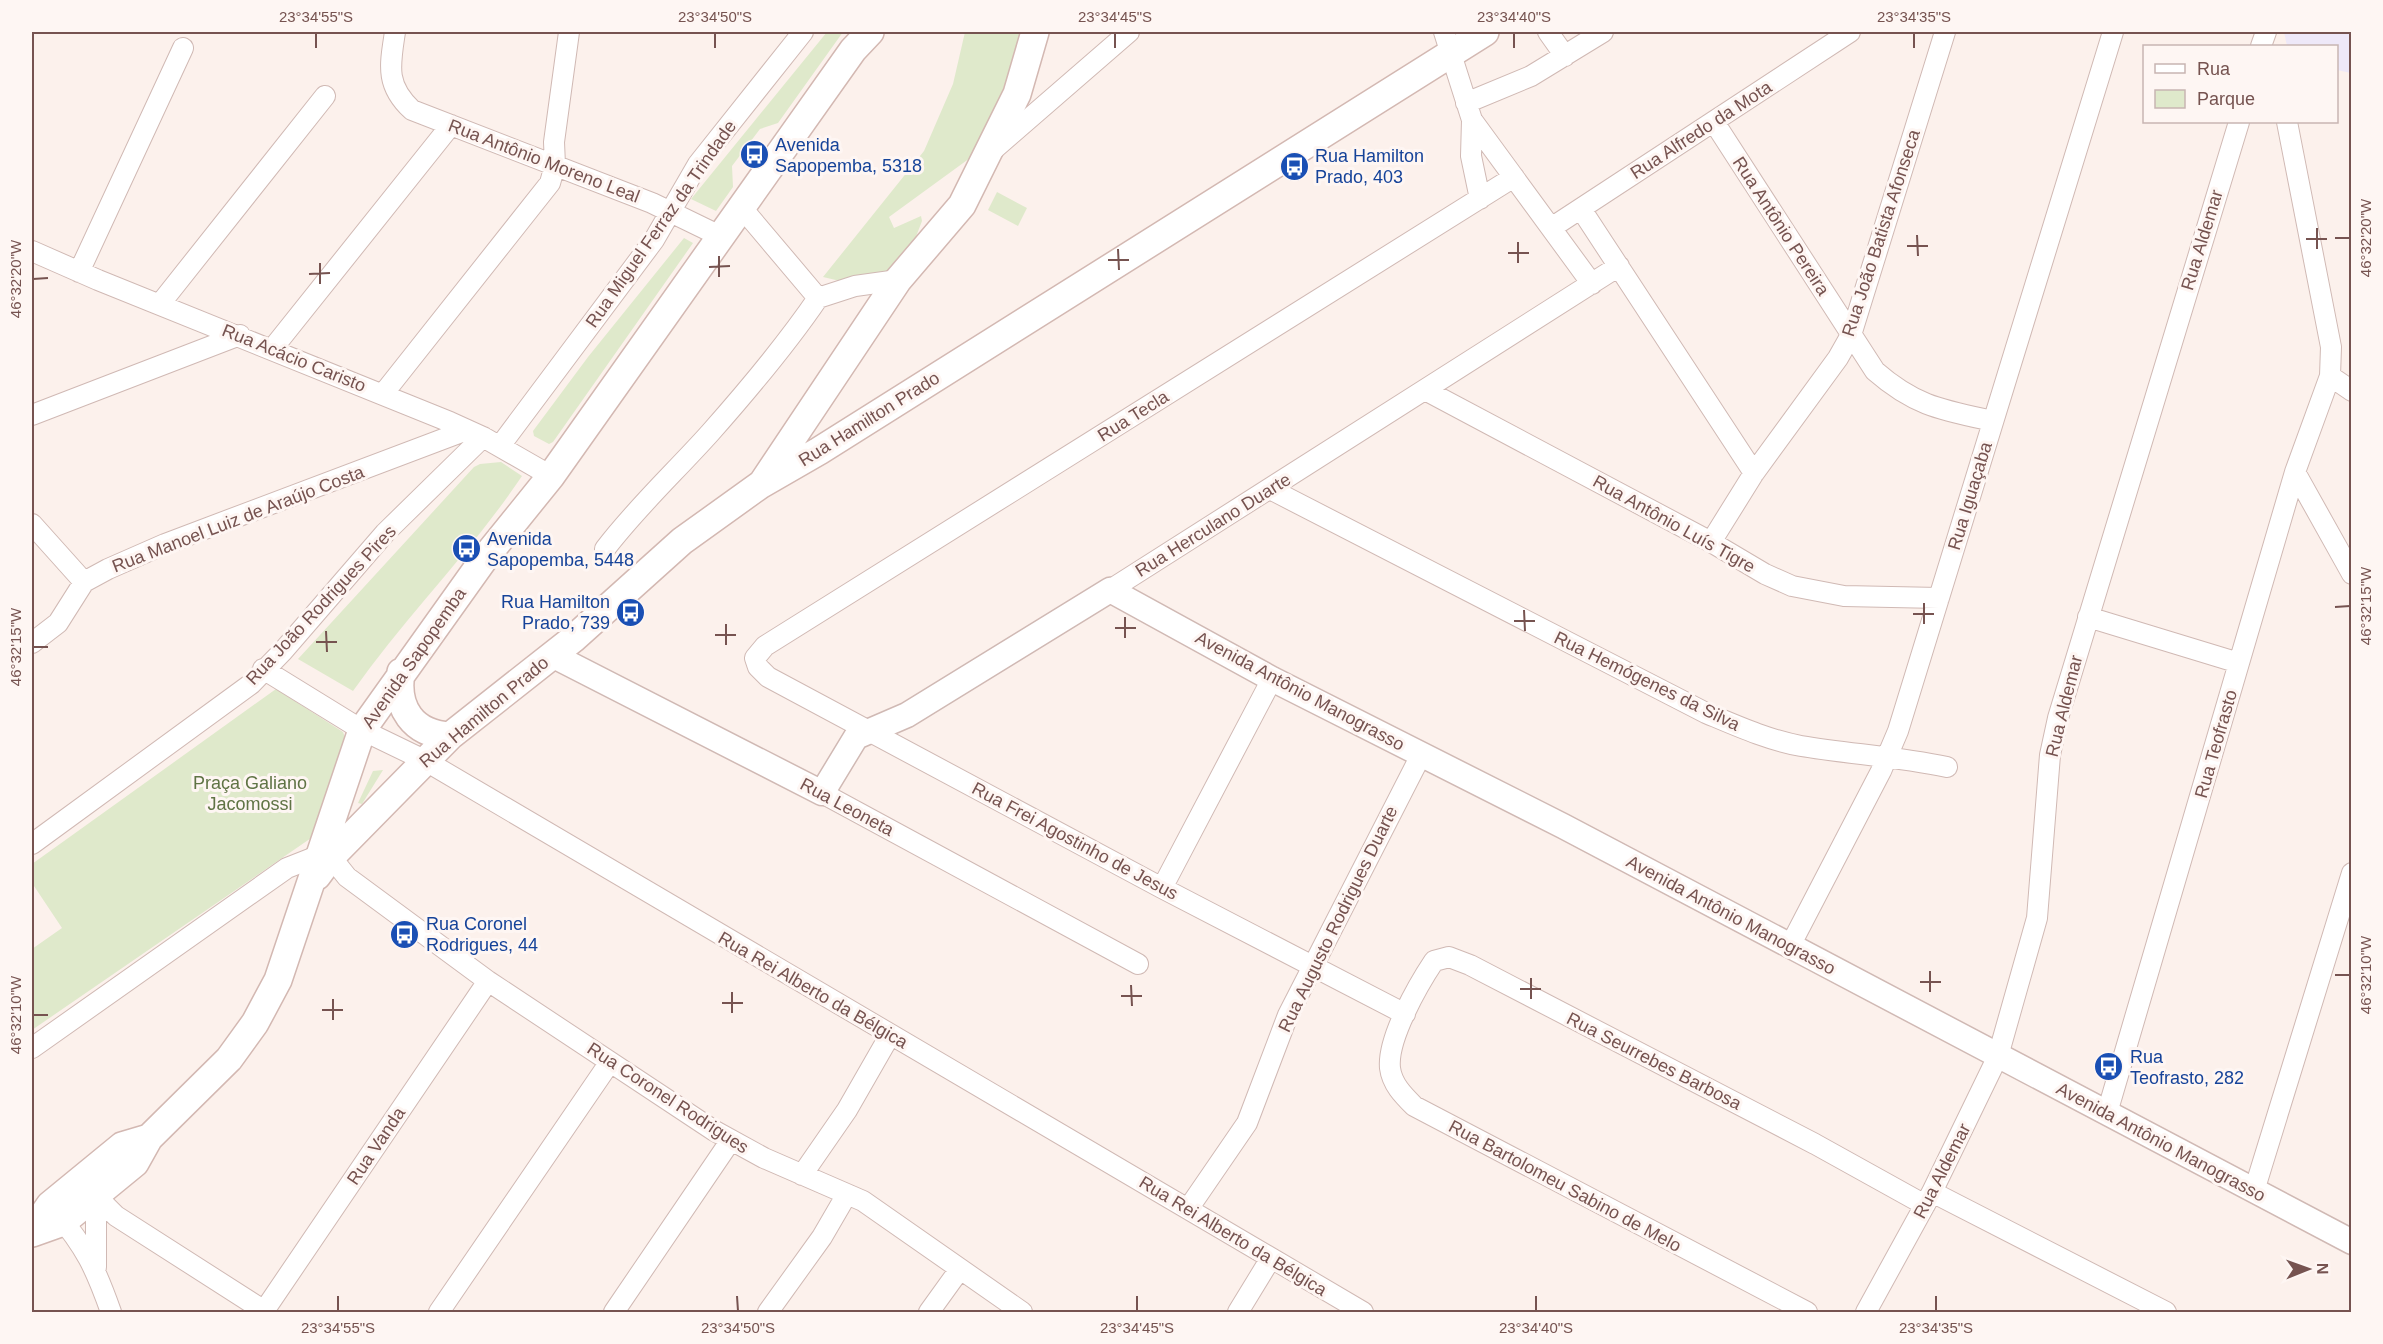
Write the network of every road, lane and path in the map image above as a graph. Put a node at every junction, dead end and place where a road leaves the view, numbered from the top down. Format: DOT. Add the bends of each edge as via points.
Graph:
graph roads {
  1 [pos="395,32"];
  2 [pos="569,32"];
  3 [pos="803,32"];
  4 [pos="870,32"];
  5 [pos="1035,32"];
  6 [pos="1129,32"];
  7 [pos="1485,32"];
  8 [pos="1548,32"];
  9 [pos="1603,32"];
  10 [pos="1850,32"];
  11 [pos="1945,32"];
  12 [pos="2114,32"];
  13 [pos="1448,42"];
  14 [pos="183,48"];
  15 [pos="1564,56"];
  16 [pos="325,96"];
  17 [pos="1469,111"];
  18 [pos="1714,122"];
  19 [pos="2239,123"];
  20 [pos="2287,123"];
  21 [pos="451,125"];
  22 [pos="991,152"];
  23 [pos="555,165"];
  24 [pos="1514,177"];
  25 [pos="1480,199"];
  26 [pos="742,208"];
  27 [pos="1581,209"];
  28 [pos="669,211"];
  29 [pos="1551,228"];
  30 [pos="722,237"];
  31 [pos="32,251"];
  32 [pos="1619,266"];
  33 [pos="79,272"];
  34 [pos="898,280"];
  35 [pos="1592,284"];
  36 [pos="818,297"];
  37 [pos="160,304"];
  38 [pos="240,335"];
  39 [pos="1851,335"];
  40 [pos="273,348"];
  41 [pos="2330,376"];
  42 [pos="1425,390"];
  43 [pos="2352,391"];
  44 [pos="383,394"];
  45 [pos="32,415"];
  46 [pos="1993,421"];
  47 [pos="483,438"];
  48 [pos="2295,472"];
  49 [pos="1754,473"];
  50 [pos="551,476"];
  51 [pos="760,485"];
  52 [pos="1270,489"];
  53 [pos="32,524"];
  54 [pos="1711,542"];
  55 [pos="605,549"];
  56 [pos="2352,574"];
  57 [pos="84,582"];
  58 [pos="1110,590"];
  59 [pos="1939,598"];
  60 [pos="2088,617"];
  61 [pos="32,643"];
  62 [pos="552,655"];
  63 [pos="755,658"];
  64 [pos="2239,663"];
  65 [pos="263,669"];
  66 [pos="401,672"];
  67 [pos="1272,678"];
  68 [pos="362,730"];
  69 [pos="870,731"];
  70 [pos="450,736"];
  71 [pos="1421,755"];
  72 [pos="1888,757"];
  73 [pos="424,760"];
  74 [pos="1947,767"];
  75 [pos="822,793"];
  76 [pos="32,844"];
  77 [pos="325,850"];
  78 [pos="2352,873"];
  79 [pos="1162,888"];
  80 [pos="1790,946"];
  81 [pos="1138,964"];
  82 [pos="1312,964"];
  83 [pos="488,981"];
  84 [pos="1405,1014"];
  85 [pos="890,1035"];
  86 [pos="32,1048"];
  87 [pos="1998,1056"];
  88 [pos="610,1062"];
  89 [pos="2107,1113"];
  90 [pos="731,1140"];
  91 [pos="802,1175"];
  92 [pos="88,1187"];
  93 [pos="2254,1191"];
  94 [pos="847,1194"];
  95 [pos="1929,1198"];
  96 [pos="1188,1209"];
  97 [pos="56,1214"];
  98 [pos="32,1232"];
  99 [pos="2352,1242"];
  100 [pos="1271,1258"];
  101 [pos="96,1269"];
  102 [pos="960,1269"];
  103 [pos="111,1312"];
  104 [pos="265,1312"];
  105 [pos="438,1312"];
  106 [pos="614,1312"];
  107 [pos="768,1312"];
  108 [pos="929,1312"];
  109 [pos="1022,1312"];
  110 [pos="1238,1312"];
  111 [pos="1363,1312"];
  112 [pos="1807,1312"];
  113 [pos="1866,1312"];
  114 [pos="2166,1312"];
  1 -- 21 [label="street, Rua Antônio Moreno Leal" via="392,86 412,110"];
  2 -- 23 [label="street"];
  3 -- 28 [label="street, Rua Miguel Ferraz da Trindade" via="698,164"];
  4 -- 26 [label="main road, Avenida Sapopemba" via="853,50"];
  5 -- 22 [label="main road" via="1017,94"];
  6 -- 22 [label="street"];
  7 -- 13 [label="main road, Rua Hamilton Prado"];
  8 -- 15 [label="street"];
  9 -- 15 [label="street"];
  10 -- 18 [label="street, Rua Alfredo da Mota"];
  11 -- 39 [label="street, Rua João Batista Afonseca"];
  12 -- 46 [label="street, Rua Iguaçaba"];
  13 -- 17 [label="street"];
  13 -- 51 [label="main road, Rua Hamilton Prado" via="849,432"];
  14 -- 33 [label="street"];
  15 -- 17 [label="street"];
  16 -- 37 [label="street"];
  17 -- 24 [label="street"];
  17 -- 25 [label="street" via="1471,156"];
  18 -- 27 [label="street, Rua Alfredo da Mota"];
  18 -- 39 [label="street, Rua Antônio Pereira"];
  19 -- 60 [label="street, Rua Aldemar"];
  20 -- 41 [label="street, Rua Teofrasto" via="2331,347"];
  21 -- 23 [label="street, Rua Antônio Moreno Leal"];
  21 -- 40 [label="street"];
  22 -- 34 [label="main road" via="962,205"];
  23 -- 28 [label="street, Rua Antônio Moreno Leal"];
  23 -- 44 [label="street" via="546,191"];
  24 -- 25 [label="street, Rua Tecla"];
  24 -- 29 [label="street"];
  25 -- 63 [label="street, Rua Tecla" via="765,646"];
  26 -- 30 [label="main road, Avenida Sapopemba"];
  26 -- 36 [label="street"];
  27 -- 29 [label="street, Rua Alfredo da Mota"];
  27 -- 32 [label="street"];
  28 -- 30 [label="street, Rua Antônio Moreno Leal"];
  28 -- 47 [label="street, Rua Miguel Ferraz da Trindade" via="654,240"];
  29 -- 35 [label="street"];
  30 -- 50 [label="main road, Avenida Sapopemba"];
  31 -- 33 [label="street, Rua Acácio Caristo"];
  32 -- 35 [label="street, Rua Herculano Duarte"];
  32 -- 49 [label="street"];
  33 -- 37 [label="street, Rua Acácio Caristo"];
  34 -- 36 [label="street" via="855,286"];
  34 -- 51 [label="main road"];
  35 -- 42 [label="street, Rua Herculano Duarte"];
  36 -- 55 [label="street" via="749,388"];
  37 -- 38 [label="street, Rua Acácio Caristo"];
  38 -- 40 [label="street, Rua Acácio Caristo"];
  38 -- 45 [label="street"];
  39 -- 46 [label="street, Rua Antônio Pereira" via="1875,371 1910,398"];
  39 -- 49 [label="street, Rua João Batista Afonseca"];
  40 -- 44 [label="street, Rua Acácio Caristo"];
  41 -- 43 [label="street"];
  41 -- 48 [label="street, Rua Teofrasto"];
  42 -- 52 [label="street, Rua Herculano Duarte"];
  42 -- 54 [label="street, Rua Antônio Luís Tigre"];
  44 -- 47 [label="street, Rua Acácio Caristo"];
  46 -- 59 [label="street, Rua Iguaçaba"];
  47 -- 50 [label="street, Rua Acácio Caristo"];
  47 -- 57 [label="street, Rua Manoel Luiz de Araújo Costa" via="165,544"];
  47 -- 65 [label="street, Rua João Rodrigues Pires" via="385,533"];
  48 -- 56 [label="street"];
  48 -- 64 [label="street, Rua Teofrasto"];
  49 -- 54 [label="street, Rua João Batista Afonseca"];
  50 -- 66 [label="main road, Avenida Sapopemba"];
  51 -- 62 [label="main road, Rua Hamilton Prado" via="682,541"];
  52 -- 58 [label="street, Rua Herculano Duarte"];
  52 -- 72 [label="street, Rua Hemógenes da Silva" via="1706,713 1762,736 1800,746"];
  53 -- 57 [label="street"];
  54 -- 59 [label="street, Rua Antônio Luís Tigre" via="1765,574 1803,588 1844,596"];
  57 -- 61 [label="street" via="58,623"];
  58 -- 67 [label="street, Avenida Antônio Manograsso"];
  58 -- 69 [label="street, Rua Herculano Duarte" via="907,715"];
  59 -- 72 [label="street, Rua Iguaçaba"];
  60 -- 64 [label="street"];
  60 -- 87 [label="street, Rua Aldemar" via="2050,755 2037,918"];
  62 -- 70 [label="main road, Rua Hamilton Prado"];
  62 -- 75 [label="street, Rua Leoneta"];
  63 -- 69 [label="street, Rua Frei Agostinho de Jesus" via="768,677"];
  64 -- 89 [label="street, Rua Teofrasto"];
  65 -- 68 [label="street, Rua Rei Alberto da Bélgica"];
  65 -- 76 [label="street, Rua João Rodrigues Pires" via="251,684"];
  66 -- 68 [label="main road, Avenida Sapopemba"];
  66 -- 70 [label="main road" via="398,688 408,718 420,729"];
  67 -- 71 [label="street, Avenida Antônio Manograsso"];
  67 -- 79 [label="street"];
  68 -- 73 [label="street, Rua Rei Alberto da Bélgica"];
  68 -- 77 [label="main road, Avenida Sapopemba"];
  69 -- 75 [label="street, Rua Herculano Duarte" via="851,743"];
  69 -- 79 [label="street, Rua Frei Agostinho de Jesus"];
  70 -- 73 [label="main road, Rua Hamilton Prado"];
  71 -- 80 [label="street, Avenida Antônio Manograsso"];
  71 -- 82 [label="street, Rua Augusto Rodrigues Duarte"];
  72 -- 74 [label="street, Rua Hemógenes da Silva"];
  72 -- 80 [label="street, Rua Iguaçaba"];
  73 -- 77 [label="main road, Rua Hamilton Prado" via="384,806"];
  73 -- 85 [label="street, Rua Rei Alberto da Bélgica"];
  75 -- 81 [label="street, Rua Leoneta"];
  77 -- 83 [label="street, Rua Coronel Rodrigues" via="347,877"];
  77 -- 86 [label="street" via="287,868"];
  77 -- 92 [label="main road, Avenida Sapopemba" via="278,980 255,1023 229,1059 149,1138 135,1162"];
  78 -- 93 [label="street"];
  79 -- 82 [label="street, Rua Frei Agostinho de Jesus"];
  80 -- 87 [label="street, Avenida Antônio Manograsso"];
  82 -- 84 [label="street, Rua Frei Agostinho de Jesus"];
  82 -- 96 [label="street, Rua Augusto Rodrigues Duarte" via="1247,1123"];
  83 -- 88 [label="street, Rua Coronel Rodrigues"];
  83 -- 104 [label="street, Rua Vanda"];
  84 -- 95 [label="street, Rua Seurrebes Barbosa" via="1434,961 1449,957 1458,960 1815,1144"];
  84 -- 112 [label="street, Rua Bartolomeu Sabino de Melo" via="1391,1052 1390,1067 1394,1082 1414,1106"];
  85 -- 91 [label="street" via="847,1110"];
  85 -- 96 [label="street, Rua Rei Alberto da Bélgica"];
  87 -- 89 [label="street, Avenida Antônio Manograsso"];
  87 -- 95 [label="street, Rua Aldemar"];
  88 -- 90 [label="street, Rua Coronel Rodrigues"];
  88 -- 105 [label="street"];
  89 -- 93 [label="street, Avenida Antônio Manograsso"];
  90 -- 91 [label="street, Rua Coronel Rodrigues"];
  90 -- 106 [label="street"];
  91 -- 94 [label="street, Rua Coronel Rodrigues"];
  92 -- 97 [label="main road, Avenida Sapopemba"];
  92 -- 101 [label="street"];
  92 -- 104 [label="street" via="116,1216"];
  93 -- 99 [label="street, Avenida Antônio Manograsso"];
  94 -- 102 [label="street, Rua Coronel Rodrigues" via="864,1201"];
  94 -- 107 [label="street" via="822,1237"];
  95 -- 113 [label="street, Rua Aldemar"];
  95 -- 114 [label="street"];
  96 -- 100 [label="street, Rua Rei Alberto da Bélgica"];
  97 -- 98 [label="main road, Avenida Sapopemba"];
  97 -- 101 [label="street" via="78,1237"];
  100 -- 110 [label="street"];
  100 -- 111 [label="street, Rua Rei Alberto da Bélgica"];
  101 -- 103 [label="street"];
  102 -- 108 [label="street"];
  102 -- 109 [label="street, Rua Coronel Rodrigues"];
}
